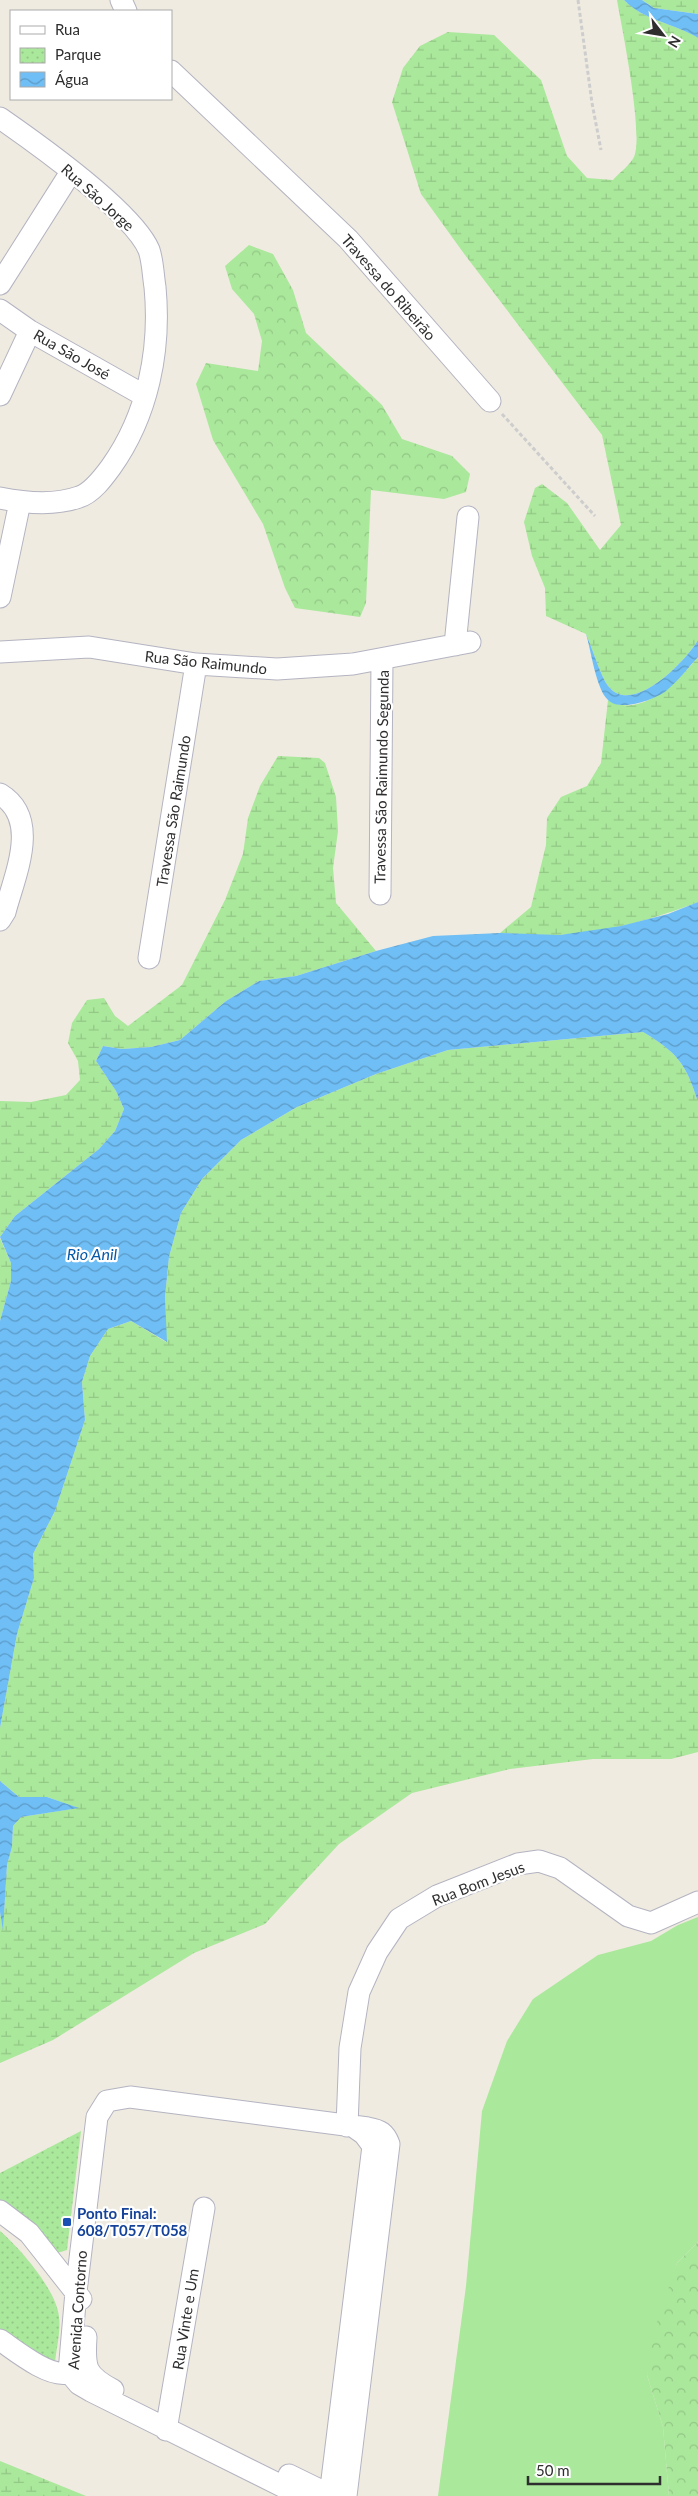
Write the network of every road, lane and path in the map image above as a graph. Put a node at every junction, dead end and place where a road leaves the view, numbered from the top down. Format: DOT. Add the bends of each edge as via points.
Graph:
graph roads {
  1 [pos="578,0"];
  2 [pos="172,72"];
  3 [pos="0,118"];
  4 [pos="602,150"];
  5 [pos="71,172"];
  6 [pos="0,284"];
  7 [pos="0,310"];
  8 [pos="30,331"];
  9 [pos="0,395"];
  10 [pos="145,396"];
  11 [pos="490,401"];
  12 [pos="10,500"];
  13 [pos="595,516"];
  14 [pos="468,517"];
  15 [pos="0,597"];
  16 [pos="0,652"];
  17 [pos="382,660"];
  18 [pos="196,664"];
  19 [pos="5,797"];
  20 [pos="380,894"];
  21 [pos="0,920"];
  22 [pos="149,958"];
  23 [pos="698,1902"];
  24 [pos="350,2127"];
  25 [pos="204,2208"];
  26 [pos="0,2211"];
  27 [pos="82,2300"];
  28 [pos="0,2340"];
  29 [pos="77,2367"];
  30 [pos="167,2424"];
  31 [pos="302,2496"];
  32 [pos="335,2496"];
  1 -- 4 [label="path"];
  2 -- 11 [label="street, Travessa do Ribeirão" via="348,239"];
  3 -- 5 [label="street, Rua São Jorge"];
  5 -- 6 [label="street"];
  5 -- 10 [label="street, Rua São Jorge" via="108,202 139,234 148,250 158,316"];
  7 -- 8 [label="street, Rua São José"];
  8 -- 9 [label="street"];
  8 -- 10 [label="street, Rua São José"];
  10 -- 12 [label="street, Rua São Jorge" via="128,440 102,480 80,497 53,502"];
  11 -- 13 [label="path"];
  12 -- 15 [label="street"];
  14 -- 17 [label="street, Rua São Raimundo" via="463,643"];
  16 -- 18 [label="street, Rua São Raimundo" via="89,647"];
  17 -- 18 [label="street, Rua São Raimundo" via="277,670"];
  17 -- 20 [label="street, Travessa São Raimundo Segunda"];
  18 -- 22 [label="street, Travessa São Raimundo"];
  19 -- 21 [label="street" via="17,808 24,840"];
  23 -- 24 [label="street, Rua Bom Jesus" via="651,1923 640,1921 560,1868 539,1861 518,1864 445,1893 399,1919 378,1952 359,1992 350,2048"];
  24 -- 27 [label="street, Avenida Contorno" via="130,2097 117,2106 110,2118"];
  24 -- 32 [label="street, Avenida Contorno" via="364,2134 372,2146"];
  25 -- 30 [label="street, Rua Vinte e Um"];
  26 -- 27 [label="street" via="29,2233"];
  27 -- 29 [label="street, Avenida Contorno"];
  28 -- 29 [label="street" via="51,2371 60,2374"];
  29 -- 30 [label="street, Avenida Contorno"];
  30 -- 31 [label="street, Avenida Contorno"];
  30 -- 32 [label="street, Avenida Contorno"];
}
